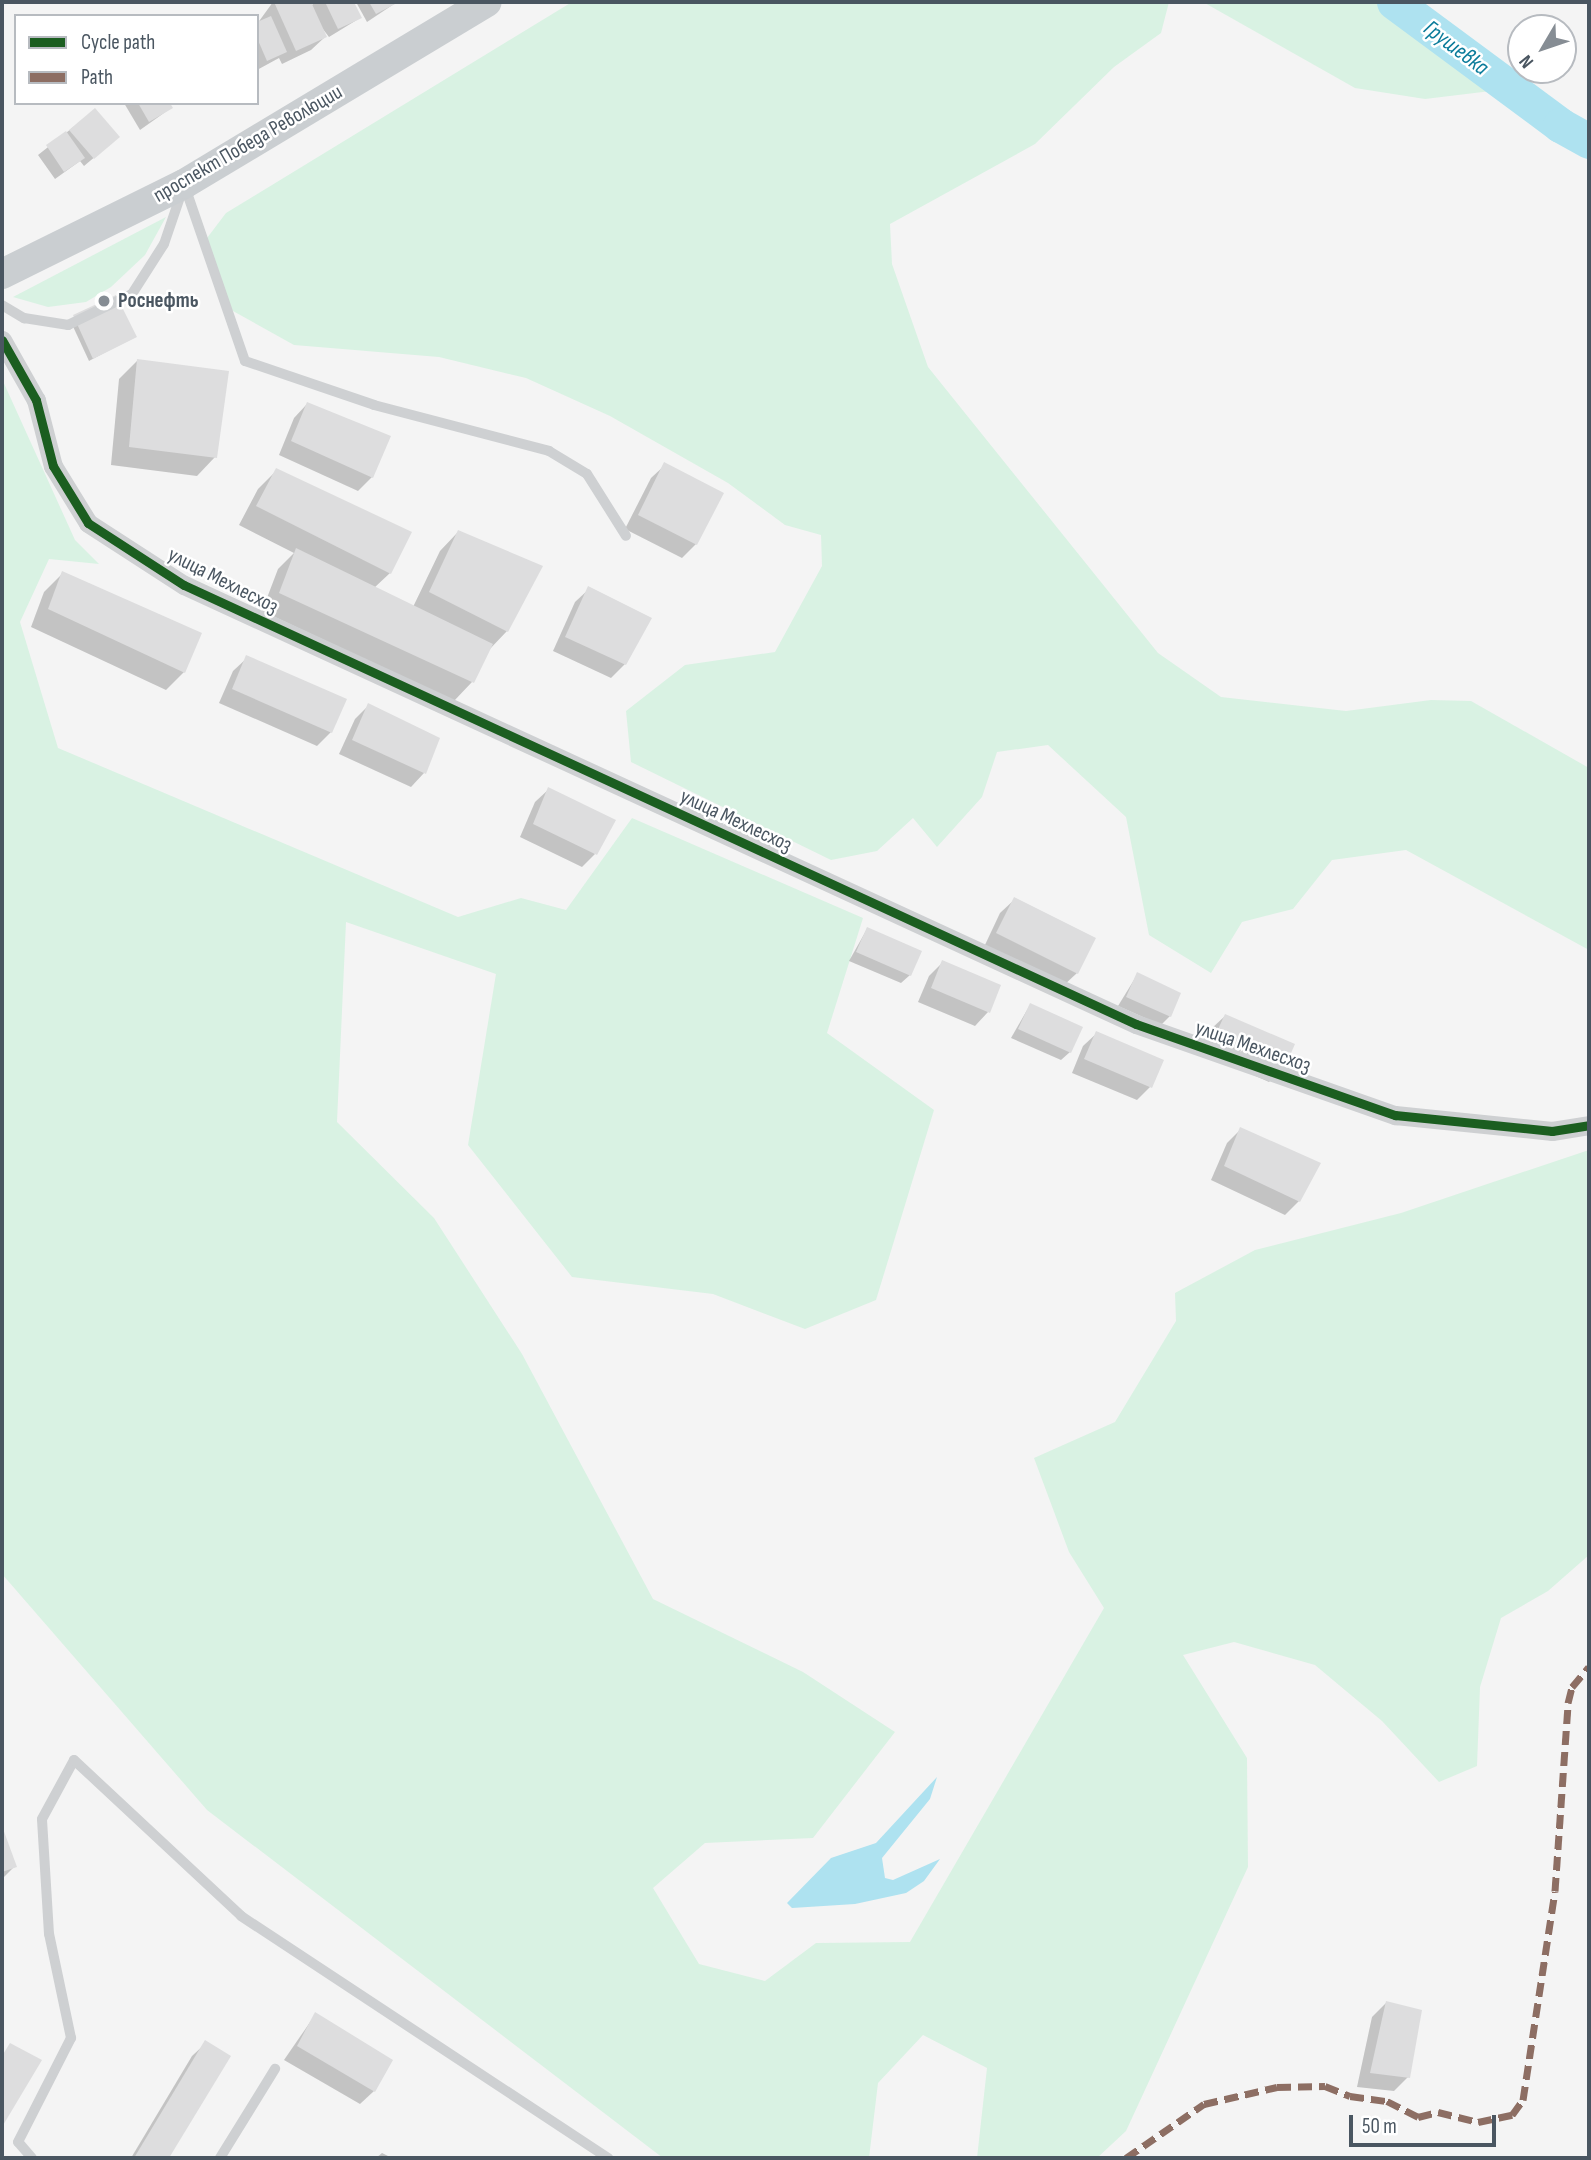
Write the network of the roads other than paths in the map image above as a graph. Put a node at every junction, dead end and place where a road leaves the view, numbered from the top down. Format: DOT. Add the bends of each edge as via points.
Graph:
graph roads {
  1 [pos="487,2"];
  2 [pos="184,184"];
  3 [pos="2,274"];
  4 [pos="2,305"];
  5 [pos="2,340"];
  6 [pos="626,536"];
  7 [pos="1589,1125"];
  8 [pos="275,2069"];
  9 [pos="32,2158"];
  10 [pos="220,2158"];
  11 [pos="608,2158"];
  1 -- 2 [label="main road, проспект Победа Революции"];
  2 -- 3 [label="main road, проспект Победа Революции"];
  2 -- 4 [label="lane" via="164,244 132,294 68,326 24,318"];
  2 -- 6 [label="lane" via="245,361 374,405 549,451 587,474"];
  5 -- 7 [label="street, улица Мехлесхоз" via="36,400 53,466 88,523 184,586 1136,1024 1395,1115 1552,1131"];
  8 -- 10 [label="lane"];
  9 -- 11 [label="lane" via="18,2141 71,2038 49,1934 42,1819 74,1760 241,1916"];
}
